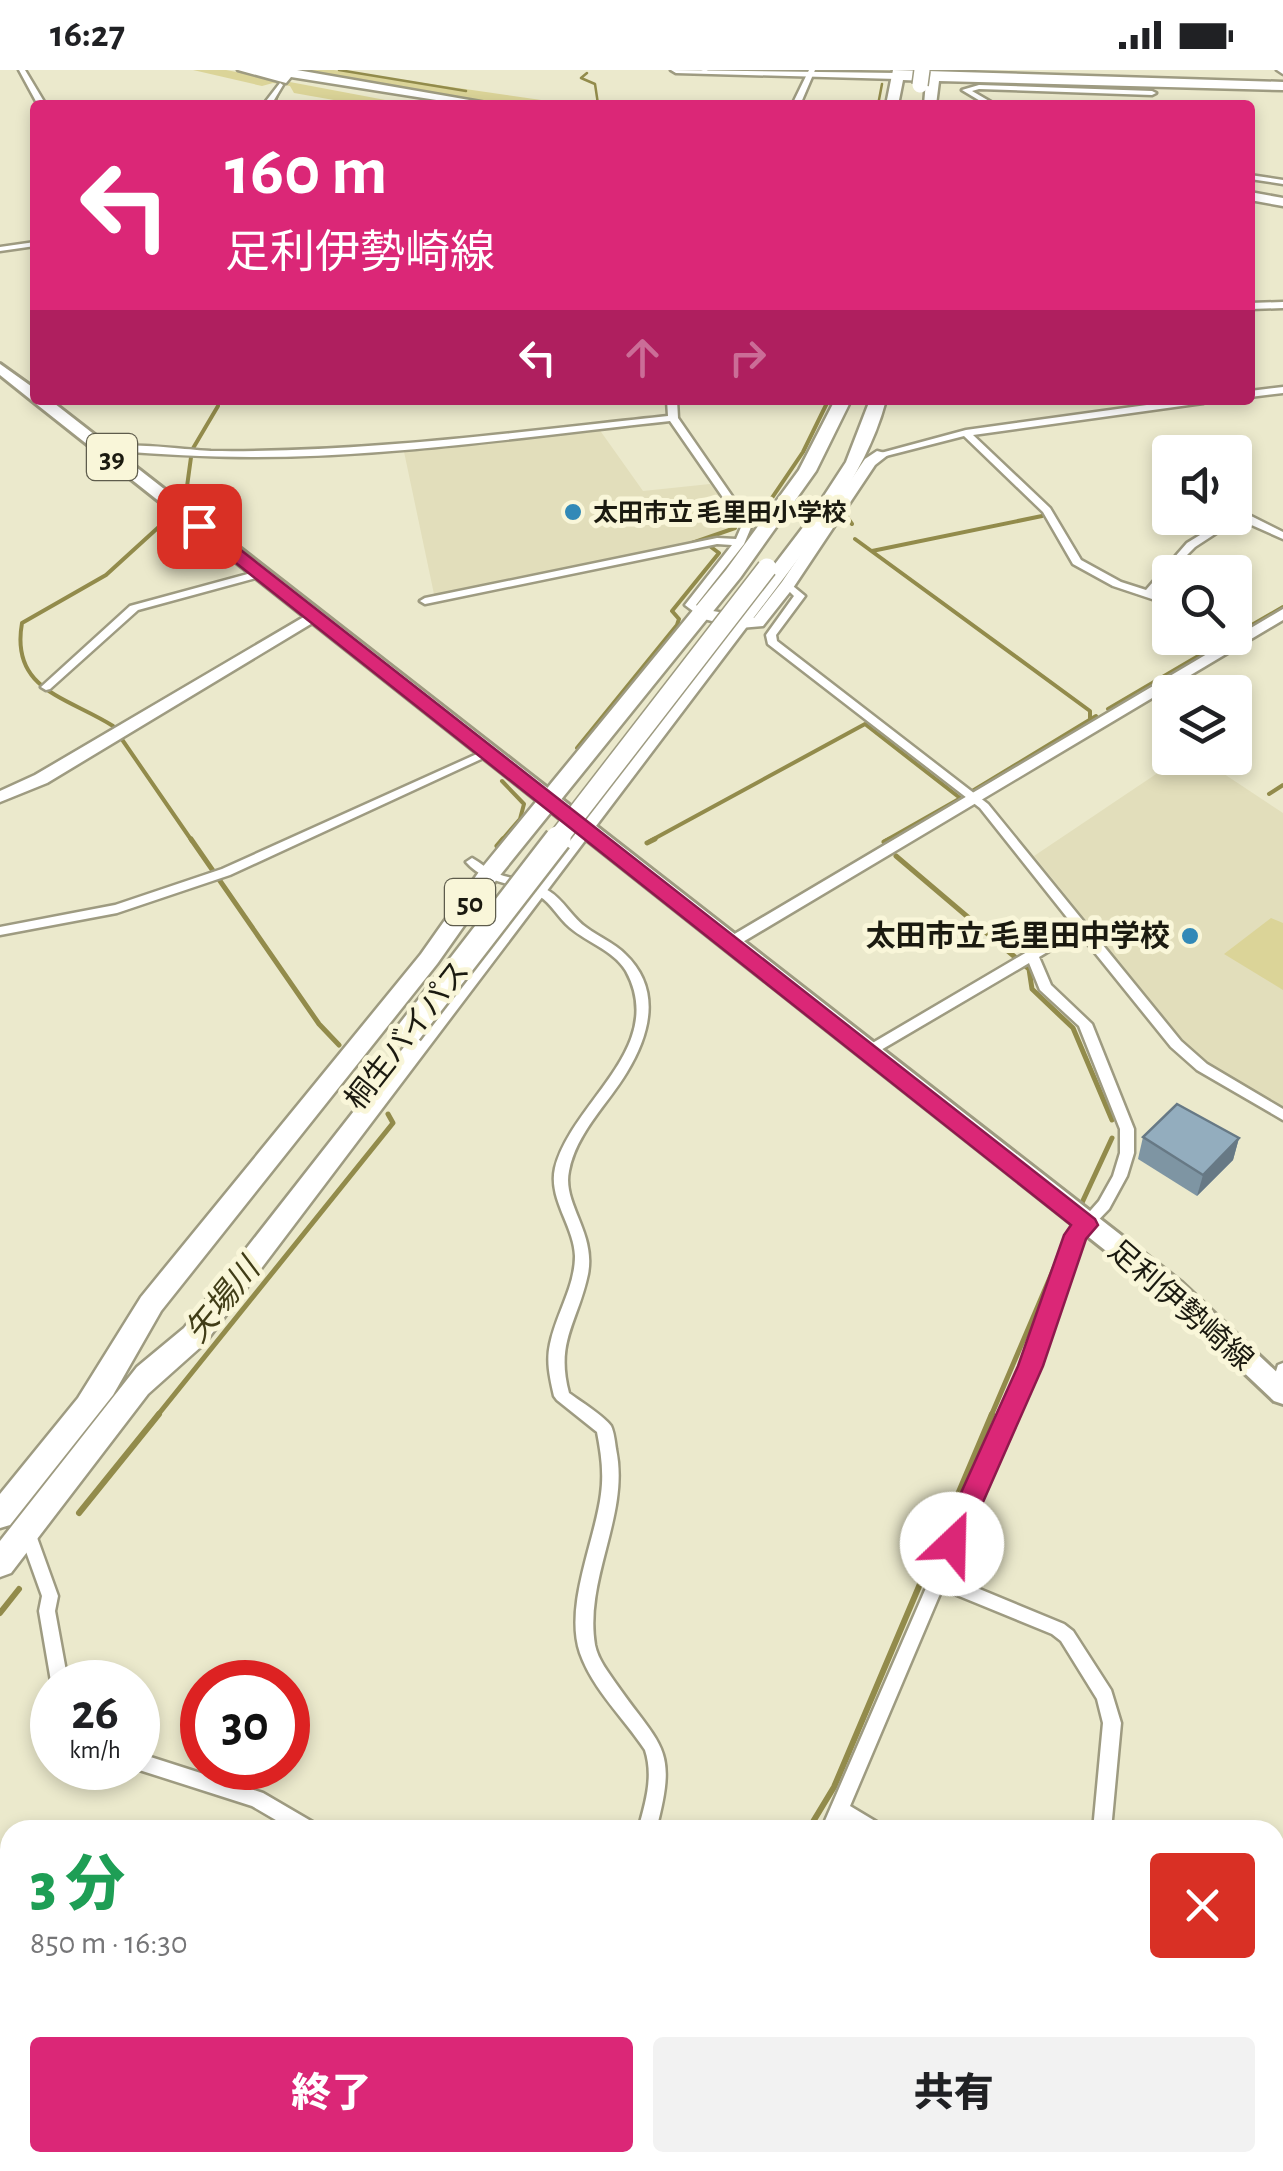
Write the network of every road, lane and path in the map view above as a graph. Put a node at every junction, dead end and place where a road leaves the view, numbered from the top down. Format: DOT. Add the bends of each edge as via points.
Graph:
graph roads {
  1 [pos="22,70"];
  2 [pos="244,70"];
  3 [pos="273,70"];
  4 [pos="676,70"];
  5 [pos="705,70"];
  6 [pos="836,70"];
  7 [pos="812,72"];
  8 [pos="917,76"];
  9 [pos="1283,83"];
  10 [pos="280,85"];
  11 [pos="1150,88"];
  12 [pos="39,100"];
  13 [pos="270,100"];
  14 [pos="415,100"];
  15 [pos="461,100"];
  16 [pos="798,100"];
  17 [pos="896,100"];
  18 [pos="908,100"];
  19 [pos="928,100"];
  20 [pos="983,100"];
  21 [pos="1157,100"];
  22 [pos="1255,177"];
  23 [pos="1283,182"];
  24 [pos="1255,192"];
  25 [pos="1283,197"];
  26 [pos="30,245"];
  27 [pos="0,249"];
  28 [pos="1283,305"];
  29 [pos="1255,306"];
  30 [pos="0,368"];
  31 [pos="1283,390"];
  32 [pos="30,392"];
  33 [pos="1255,393"];
  34 [pos="47,405"];
  35 [pos="672,405"];
  36 [pos="840,405"];
  37 [pos="854,405"];
  38 [pos="868,405"];
  39 [pos="876,405"];
  40 [pos="1167,405"];
  41 [pos="673,418"];
  42 [pos="966,433"];
  43 [pos="103,450"];
  44 [pos="882,454"];
  45 [pos="1252,523"];
  46 [pos="1207,535"];
  47 [pos="1283,536"];
  48 [pos="740,542"];
  49 [pos="760,566"];
  50 [pos="259,574"];
  51 [pos="788,585"];
  52 [pos="1147,594"];
  53 [pos="1152,596"];
  54 [pos="425,600"];
  55 [pos="700,614"];
  56 [pos="1283,614"];
  57 [pos="314,616"];
  58 [pos="740,623"];
  59 [pos="1253,632"];
  60 [pos="46,687"];
  61 [pos="488,752"];
  62 [pos="969,795"];
  63 [pos="0,798"];
  64 [pos="549,801"];
  65 [pos="583,829"];
  66 [pos="480,868"];
  67 [pos="538,890"];
  68 [pos="1081,926"];
  69 [pos="0,931"];
  70 [pos="730,942"];
  71 [pos="1023,960"];
  72 [pos="400,1029"];
  73 [pos="869,1051"];
  74 [pos="1283,1115"];
  75 [pos="1086,1225"];
  76 [pos="1281,1384"];
  77 [pos="139,1386"];
  78 [pos="92,1400"];
  79 [pos="9,1508"];
  80 [pos="0,1564"];
  81 [pos="936,1579"];
  82 [pos="56,1660"];
  83 [pos="160,1767"];
  84 [pos="840,1810"];
  85 [pos="293,1820"];
  86 [pos="649,1820"];
  87 [pos="835,1820"];
  88 [pos="857,1820"];
  89 [pos="1103,1820"];
  1 -- 12 [label="street"];
  2 -- 14 [label="highway"];
  3 -- 15 [label="highway"];
  4 -- 5 [label="street"];
  5 -- 7 [label="street"];
  6 -- 8 [label="street"];
  7 -- 8 [label="street"];
  7 -- 16 [label="street"];
  8 -- 9 [label="highway"];
  8 -- 11 [label="highway"];
  8 -- 17 [label="highway"];
  8 -- 18 [label="highway"];
  8 -- 19 [label="highway"];
  9 -- 11 [label="highway"];
  10 -- 13 [label="street"];
  11 -- 20 [label="street" via="966,90"];
  11 -- 21 [label="street"];
  22 -- 23 [label="street"];
  24 -- 25 [label="highway"];
  26 -- 27 [label="street"];
  28 -- 29 [label="street"];
  30 -- 32 [label="main road, 足利伊勢崎線 / 39"];
  31 -- 33 [label="street"];
  34 -- 43 [label="main road, 足利伊勢崎線 / 39"];
  35 -- 41 [label="street"];
  36 -- 55 [label="highway, 50" via="807,471"];
  37 -- 49 [label="highway, 桐生バイパス / 50"];
  38 -- 49 [label="highway, 桐生バイパス / 50" via="834,473"];
  39 -- 58 [label="highway, 50" via="846,476"];
  40 -- 42 [label="street"];
  41 -- 43 [label="street" via="372,448 191,456"];
  41 -- 48 [label="street" via="747,525"];
  42 -- 44 [label="street"];
  42 -- 52 [label="street" via="1047,510 1077,562"];
  43 -- 50 [label="main road, 足利伊勢崎線 / 39"];
  44 -- 51 [label="street" via="870,462"];
  45 -- 47 [label="street"];
  46 -- 52 [label="street"];
  48 -- 54 [label="street"];
  48 -- 55 [label="street" via="690,605"];
  49 -- 72 [label="highway, 桐生バイパス / 50, bridge"];
  50 -- 57 [label="main road, 足利伊勢崎線 / 39"];
  50 -- 60 [label="street" via="134,608"];
  51 -- 58 [label="street" via="758,623"];
  51 -- 62 [label="street" via="800,596 772,642"];
  52 -- 53 [label="street"];
  55 -- 58 [label="street"];
  55 -- 64 [label="highway, 50"];
  56 -- 59 [label="street"];
  57 -- 61 [label="main road, 足利伊勢崎線 / 39"];
  57 -- 63 [label="street"];
  58 -- 65 [label="highway, 50"];
  59 -- 62 [label="street"];
  61 -- 64 [label="main road, 足利伊勢崎線 / 39"];
  61 -- 69 [label="street" via="226,872 117,909"];
  62 -- 68 [label="street"];
  62 -- 70 [label="street"];
  64 -- 65 [label="main road, 足利伊勢崎線 / 39"];
  64 -- 66 [label="highway, 50"];
  65 -- 67 [label="highway, 50"];
  65 -- 70 [label="main road, 足利伊勢崎線 / 39"];
  66 -- 67 [label="street"];
  66 -- 78 [label="highway, 50" via="429,959 152,1304"];
  67 -- 77 [label="highway, 50" via="194,1336"];
  67 -- 86 [label="street" via="570,922 621,956 643,1002 637,1041 564,1163 561,1192 580,1229 581,1272 556,1340 562,1396 604,1429 608,1497 583,1618 590,1659 658,1754"];
  68 -- 71 [label="street"];
  68 -- 74 [label="street" via="1189,1057"];
  70 -- 73 [label="main road, 足利伊勢崎線 / 39"];
  71 -- 73 [label="street"];
  71 -- 75 [label="street" via="1085,1024 1127,1129 1120,1176"];
  72 -- 77 [label="highway, 桐生バイパス / 50"];
  72 -- 78 [label="highway, 桐生バイパス / 50"];
  73 -- 75 [label="main road, 足利伊勢崎線 / 39"];
  75 -- 76 [label="main road, 足利伊勢崎線 / 39"];
  75 -- 81 [label="street" via="1076,1235 1030,1366"];
  77 -- 79 [label="highway, 桐生バイパス / 50"];
  78 -- 79 [label="highway, 桐生バイパス / 50"];
  79 -- 80 [label="highway, 桐生バイパス / 50"];
  79 -- 82 [label="street" via="50,1596"];
  81 -- 84 [label="street"];
  81 -- 89 [label="street" via="1067,1636 1109,1706"];
  83 -- 85 [label="street" via="257,1799"];
  84 -- 87 [label="street"];
  84 -- 88 [label="street"];
}
